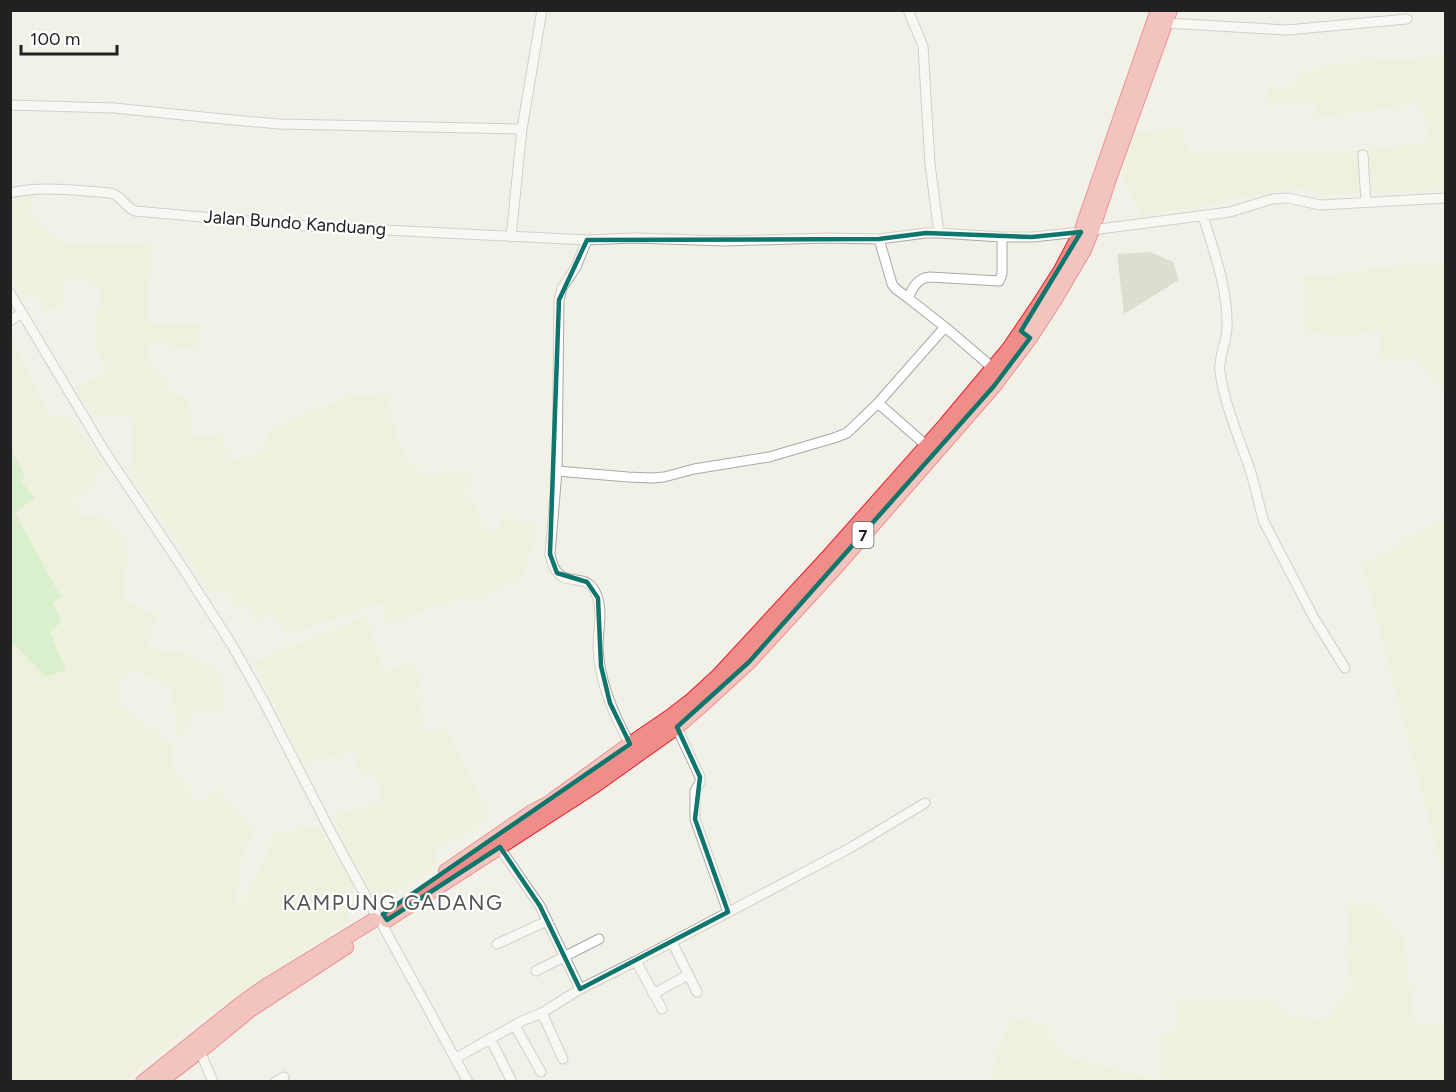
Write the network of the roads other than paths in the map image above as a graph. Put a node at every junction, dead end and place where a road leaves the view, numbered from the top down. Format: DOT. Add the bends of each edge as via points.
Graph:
graph roads {
  1 [pos="542,10"];
  2 [pos="908,10"];
  3 [pos="1158,10"];
  4 [pos="1168,17"];
  5 [pos="1407,19"];
  6 [pos="1142,74"];
  7 [pos="10,105"];
  8 [pos="522,129"];
  9 [pos="1363,154"];
  10 [pos="10,193"];
  11 [pos="1446,198"];
  12 [pos="1366,202"];
  13 [pos="1203,216"];
  14 [pos="1087,231"];
  15 [pos="939,233"];
  16 [pos="511,237"];
  17 [pos="1002,237"];
  18 [pos="879,239"];
  19 [pos="587,240"];
  20 [pos="10,293"];
  21 [pos="908,298"];
  22 [pos="22,313"];
  23 [pos="10,321"];
  24 [pos="945,327"];
  25 [pos="1026,334"];
  26 [pos="993,368"];
  27 [pos="878,403"];
  28 [pos="927,446"];
  29 [pos="557,471"];
  30 [pos="832,561"];
  31 [pos="1345,668"];
  32 [pos="674,721"];
  33 [pos="630,744"];
  34 [pos="925,803"];
  35 [pos="500,847"];
  36 [pos="728,912"];
  37 [pos="380,920"];
  38 [pos="547,921"];
  39 [pos="599,939"];
  40 [pos="672,942"];
  41 [pos="497,944"];
  42 [pos="564,957"];
  43 [pos="636,961"];
  44 [pos="536,971"];
  45 [pos="688,975"];
  46 [pos="580,989"];
  47 [pos="697,992"];
  48 [pos="653,994"];
  49 [pos="662,1009"];
  50 [pos="542,1013"];
  51 [pos="514,1026"];
  52 [pos="219,1029"];
  53 [pos="490,1038"];
  54 [pos="200,1051"];
  55 [pos="456,1058"];
  56 [pos="563,1059"];
  57 [pos="541,1072"];
  58 [pos="142,1082"];
  59 [pos="159,1082"];
  60 [pos="213,1082"];
  61 [pos="468,1082"];
  62 [pos="512,1082"];
  1 -- 8 [label="street"];
  2 -- 15 [label="street" via="923,46 930,164"];
  3 -- 6 [label="highway, 7"];
  4 -- 5 [label="street" via="1287,30"];
  4 -- 6 [label="highway, 7"];
  6 -- 14 [label="highway, 7"];
  7 -- 8 [label="street" via="114,108 269,123"];
  8 -- 16 [label="street"];
  9 -- 12 [label="street"];
  10 -- 16 [label="street, Jalan Bundo Kanduang" via="41,188 111,193 135,211 305,226"];
  11 -- 12 [label="street, Jalan Bundo Kanduang"];
  12 -- 13 [label="street, Jalan Bundo Kanduang" via="1320,205 1272,199"];
  13 -- 14 [label="street, Jalan Bundo Kanduang"];
  13 -- 31 [label="street" via="1225,292 1227,330 1220,374 1260,511 1314,618"];
  14 -- 17 [label="street, Jalan Bundo Kanduang"];
  14 -- 25 [label="highway, 7"];
  15 -- 17 [label="street, Jalan Bundo Kanduang"];
  15 -- 18 [label="street, Jalan Bundo Kanduang"];
  16 -- 19 [label="street, Jalan Bundo Kanduang"];
  17 -- 21 [label="street" via="999,281 923,277"];
  18 -- 19 [label="street, Jalan Bundo Kanduang"];
  18 -- 21 [label="street" via="892,284"];
  19 -- 29 [label="street" via="559,300"];
  20 -- 22 [label="street"];
  21 -- 24 [label="street"];
  22 -- 23 [label="street"];
  22 -- 37 [label="street" via="100,443 232,645"];
  24 -- 26 [label="street"];
  24 -- 27 [label="street"];
  25 -- 26 [label="highway, 7"];
  25 -- 30 [label="highway, 7" via="994,386"];
  26 -- 28 [label="highway, 7"];
  27 -- 28 [label="street"];
  27 -- 29 [label="street" via="843,435 769,457 652,478"];
  28 -- 30 [label="highway, 7"];
  29 -- 33 [label="street" via="550,542 552,565 564,578 587,582 598,598 601,666 610,703"];
  30 -- 32 [label="highway, 7"];
  32 -- 33 [label="highway, 7"];
  32 -- 35 [label="highway, 7" via="594,786"];
  32 -- 36 [label="street" via="700,777 695,791 695,819"];
  33 -- 37 [label="highway, 7"];
  34 -- 36 [label="street" via="850,848"];
  35 -- 37 [label="highway, 7"];
  35 -- 38 [label="street"];
  36 -- 40 [label="street"];
  37 -- 52 [label="highway" via="275,980 242,1003"];
  37 -- 55 [label="street"];
  38 -- 41 [label="street"];
  38 -- 42 [label="street"];
  39 -- 42 [label="street"];
  40 -- 43 [label="street"];
  40 -- 45 [label="street"];
  42 -- 44 [label="street"];
  42 -- 46 [label="street"];
  43 -- 46 [label="street"];
  43 -- 48 [label="street"];
  45 -- 47 [label="street"];
  45 -- 48 [label="street"];
  46 -- 50 [label="street"];
  48 -- 49 [label="street"];
  50 -- 51 [label="street"];
  50 -- 56 [label="street"];
  51 -- 53 [label="street"];
  51 -- 57 [label="street"];
  52 -- 54 [label="highway"];
  52 -- 58 [label="highway"];
  53 -- 55 [label="street"];
  53 -- 62 [label="street"];
  54 -- 59 [label="highway"];
  54 -- 60 [label="street"];
  55 -- 61 [label="street"];
}
